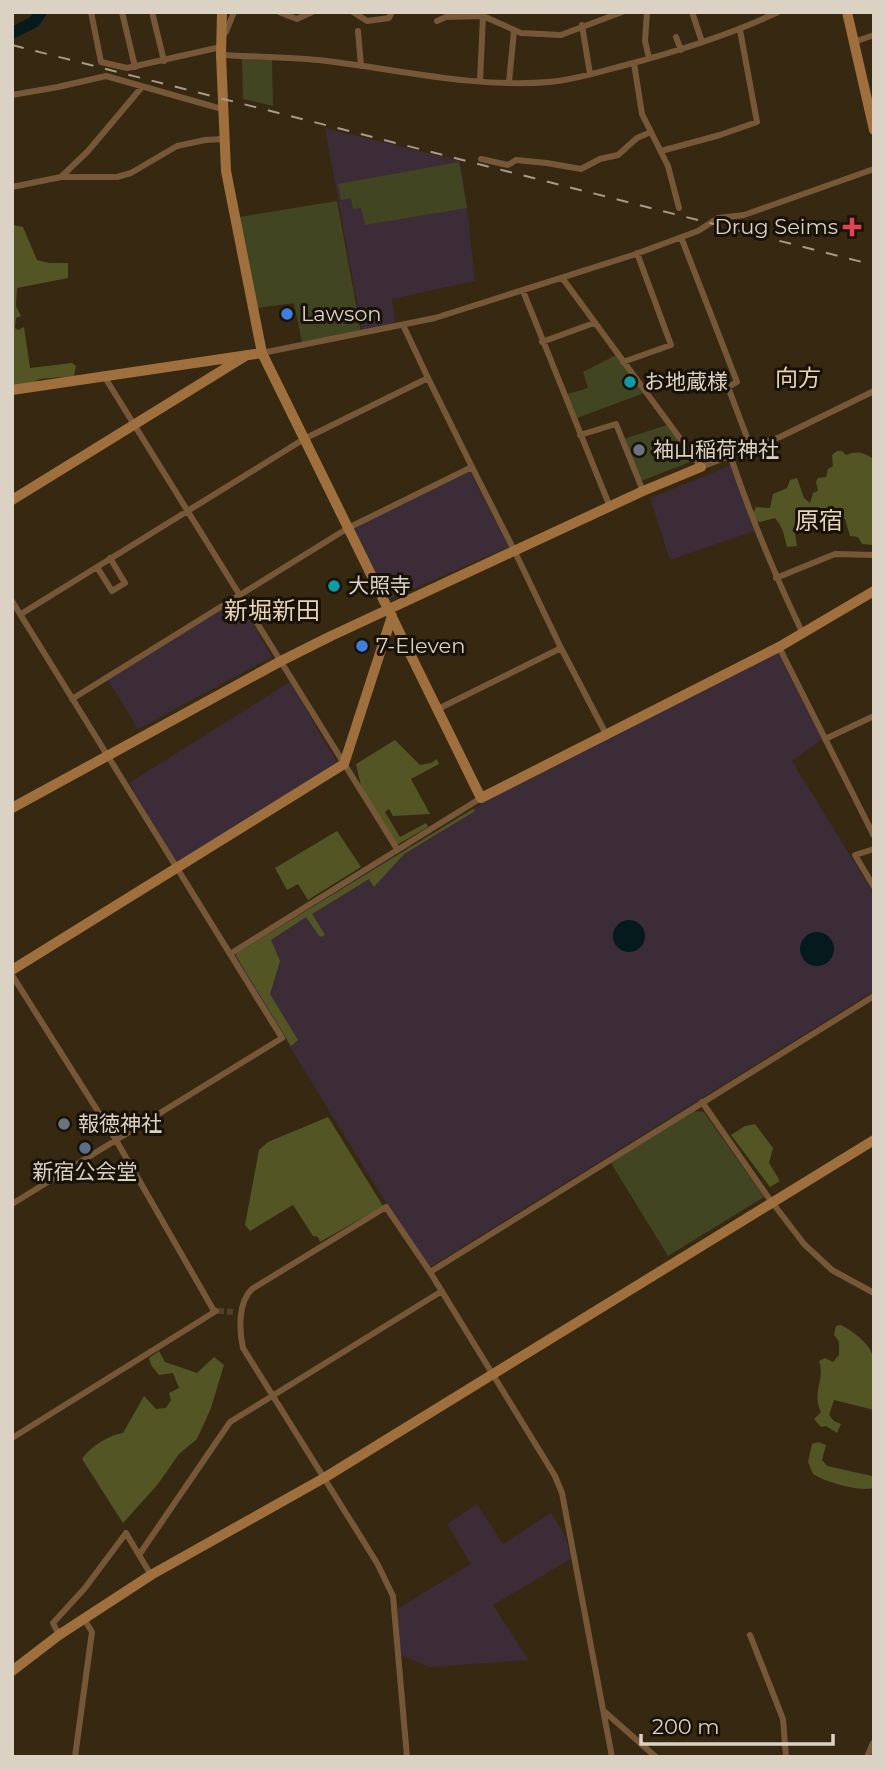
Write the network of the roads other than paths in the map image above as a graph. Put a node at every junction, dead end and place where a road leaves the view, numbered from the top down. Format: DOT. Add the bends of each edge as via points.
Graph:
graph roads {
  1 [pos="91,12"];
  2 [pos="122,12"];
  3 [pos="152,12"];
  4 [pos="222,12"];
  5 [pos="234,12"];
  6 [pos="279,12"];
  7 [pos="353,12"];
  8 [pos="393,12"];
  9 [pos="622,12"];
  10 [pos="647,12"];
  11 [pos="692,12"];
  12 [pos="778,12"];
  13 [pos="847,12"];
  14 [pos="309,13"];
  15 [pos="446,15"];
  16 [pos="483,16"];
  17 [pos="437,21"];
  18 [pos="582,26"];
  19 [pos="740,30"];
  20 [pos="358,31"];
  21 [pos="514,31"];
  22 [pos="221,35"];
  23 [pos="874,35"];
  24 [pos="676,37"];
  25 [pos="702,42"];
  26 [pos="854,42"];
  27 [pos="681,50"];
  28 [pos="221,51"];
  29 [pos="649,58"];
  30 [pos="164,61"];
  31 [pos="634,63"];
  32 [pos="361,66"];
  33 [pos="135,67"];
  34 [pos="590,74"];
  35 [pos="480,81"];
  36 [pos="509,82"];
  37 [pos="142,87"];
  38 [pos="12,95"];
  39 [pos="222,109"];
  40 [pos="874,130"];
  41 [pos="651,132"];
  42 [pos="223,139"];
  43 [pos="661,150"];
  44 [pos="481,159"];
  45 [pos="874,169"];
  46 [pos="61,177"];
  47 [pos="12,187"];
  48 [pos="679,208"];
  49 [pos="681,237"];
  50 [pos="637,253"];
  51 [pos="563,279"];
  52 [pos="523,290"];
  53 [pos="594,323"];
  54 [pos="403,325"];
  55 [pos="542,342"];
  56 [pos="262,353"];
  57 [pos="247,355"];
  58 [pos="623,362"];
  59 [pos="104,376"];
  60 [pos="428,377"];
  61 [pos="12,390"];
  62 [pos="874,391"];
  63 [pos="134,423"];
  64 [pos="580,435"];
  65 [pos="304,439"];
  66 [pos="751,448"];
  67 [pos="730,455"];
  68 [pos="472,467"];
  69 [pos="701,467"];
  70 [pos="643,491"];
  71 [pos="12,500"];
  72 [pos="610,507"];
  73 [pos="188,510"];
  74 [pos="348,527"];
  75 [pos="516,552"];
  76 [pos="874,555"];
  77 [pos="110,558"];
  78 [pos="97,566"];
  79 [pos="776,578"];
  80 [pos="874,592"];
  81 [pos="239,595"];
  82 [pos="12,601"];
  83 [pos="391,613"];
  84 [pos="21,614"];
  85 [pos="803,634"];
  86 [pos="779,647"];
  87 [pos="561,648"];
  88 [pos="281,661"];
  89 [pos="72,699"];
  90 [pos="438,709"];
  91 [pos="874,716"];
  92 [pos="606,734"];
  93 [pos="825,739"];
  94 [pos="108,755"];
  95 [pos="344,764"];
  96 [pos="481,798"];
  97 [pos="12,808"];
  98 [pos="874,836"];
  99 [pos="397,849"];
  100 [pos="874,849"];
  101 [pos="177,868"];
  102 [pos="874,887"];
  103 [pos="230,954"];
  104 [pos="12,970"];
  105 [pos="12,975"];
  106 [pos="874,996"];
  107 [pos="702,1102"];
  108 [pos="116,1140"];
  109 [pos="874,1140"];
  110 [pos="772,1202"];
  111 [pos="12,1204"];
  112 [pos="430,1272"];
  113 [pos="442,1292"];
  114 [pos="874,1293"];
  115 [pos="492,1374"];
  116 [pos="273,1396"];
  117 [pos="12,1438"];
  118 [pos="324,1478"];
  119 [pos="139,1555"];
  120 [pos="151,1575"];
  121 [pos="84,1619"];
  122 [pos="750,1634"];
  123 [pos="59,1635"];
  124 [pos="12,1671"];
  125 [pos="604,1712"];
  126 [pos="873,1743"];
  127 [pos="75,1757"];
  128 [pos="407,1757"];
  129 [pos="612,1757"];
  130 [pos="656,1757"];
  131 [pos="786,1757"];
  132 [pos="867,1757"];
  1 -- 33 [label="street" via="101,62"];
  2 -- 33 [label="street"];
  3 -- 30 [label="street"];
  4 -- 22 [label="street"];
  5 -- 22 [label="street"];
  6 -- 14 [label="street" via="297,19"];
  7 -- 8 [label="street" via="367,21 389,18"];
  9 -- 18 [label="street"];
  10 -- 29 [label="street"];
  11 -- 25 [label="street"];
  12 -- 19 [label="street"];
  13 -- 26 [label="street"];
  15 -- 16 [label="street"];
  15 -- 17 [label="street"];
  16 -- 21 [label="street"];
  16 -- 35 [label="street"];
  18 -- 21 [label="street" via="551,36"];
  18 -- 34 [label="street"];
  19 -- 25 [label="street"];
  19 -- 43 [label="street" via="757,122"];
  20 -- 32 [label="street"];
  21 -- 36 [label="street"];
  22 -- 28 [label="street"];
  23 -- 26 [label="street"];
  24 -- 27 [label="street"];
  25 -- 27 [label="street"];
  26 -- 40 [label="street"];
  27 -- 29 [label="street"];
  28 -- 30 [label="street"];
  28 -- 32 [label="street"];
  28 -- 39 [label="street"];
  29 -- 31 [label="street"];
  30 -- 33 [label="street"];
  31 -- 34 [label="street"];
  31 -- 41 [label="street" via="642,114"];
  32 -- 35 [label="street"];
  34 -- 36 [label="street" via="550,82"];
  35 -- 36 [label="street"];
  37 -- 38 [label="street" via="106,76"];
  37 -- 39 [label="street"];
  37 -- 46 [label="street"];
  39 -- 42 [label="street"];
  41 -- 43 [label="street"];
  41 -- 44 [label="street" via="618,155 581,169 516,160 508,166"];
  42 -- 46 [label="street" via="177,146 117,177"];
  42 -- 56 [label="street"];
  43 -- 48 [label="street"];
  45 -- 49 [label="street" via="744,215 718,218"];
  46 -- 47 [label="street"];
  49 -- 50 [label="street"];
  49 -- 66 [label="street" via="737,382 728,387"];
  50 -- 51 [label="street"];
  50 -- 58 [label="street" via="671,345"];
  51 -- 52 [label="street"];
  51 -- 53 [label="street"];
  52 -- 54 [label="street"];
  52 -- 55 [label="street"];
  53 -- 55 [label="street"];
  53 -- 58 [label="street"];
  54 -- 56 [label="street"];
  54 -- 60 [label="street"];
  55 -- 64 [label="street"];
  56 -- 57 [label="street"];
  56 -- 65 [label="street"];
  57 -- 59 [label="street"];
  57 -- 63 [label="street"];
  58 -- 69 [label="street"];
  59 -- 61 [label="street"];
  59 -- 63 [label="street"];
  60 -- 65 [label="street"];
  60 -- 68 [label="street"];
  62 -- 66 [label="street"];
  63 -- 71 [label="street"];
  63 -- 73 [label="street"];
  64 -- 70 [label="street" via="616,424"];
  64 -- 72 [label="street"];
  65 -- 73 [label="street"];
  65 -- 74 [label="street"];
  66 -- 67 [label="street"];
  67 -- 69 [label="street"];
  67 -- 79 [label="street"];
  68 -- 74 [label="street"];
  68 -- 75 [label="street"];
  69 -- 70 [label="street"];
  70 -- 72 [label="street"];
  72 -- 75 [label="street"];
  73 -- 77 [label="street"];
  73 -- 81 [label="street"];
  74 -- 81 [label="street"];
  74 -- 83 [label="street"];
  75 -- 83 [label="street"];
  75 -- 87 [label="street"];
  76 -- 79 [label="street" via="835,554"];
  77 -- 78 [label="street"];
  77 -- 78 [label="street" via="125,583 112,591"];
  78 -- 84 [label="street"];
  79 -- 85 [label="street"];
  80 -- 85 [label="street"];
  81 -- 88 [label="street"];
  81 -- 89 [label="street"];
  82 -- 84 [label="street"];
  83 -- 88 [label="street"];
  83 -- 90 [label="street"];
  83 -- 95 [label="street"];
  84 -- 89 [label="street"];
  85 -- 86 [label="street"];
  86 -- 92 [label="street"];
  86 -- 93 [label="street"];
  87 -- 90 [label="street"];
  87 -- 92 [label="street"];
  88 -- 94 [label="street"];
  88 -- 95 [label="street"];
  89 -- 94 [label="street"];
  90 -- 96 [label="street"];
  91 -- 93 [label="street"];
  92 -- 96 [label="street"];
  93 -- 98 [label="street"];
  94 -- 97 [label="street"];
  94 -- 101 [label="street"];
  95 -- 99 [label="street"];
  95 -- 101 [label="street"];
  96 -- 99 [label="street"];
  99 -- 103 [label="street"];
  100 -- 102 [label="street" via="855,855"];
  101 -- 103 [label="street"];
  101 -- 104 [label="street"];
  103 -- 108 [label="street" via="282,1038"];
  105 -- 108 [label="street"];
  106 -- 107 [label="street"];
  107 -- 110 [label="street"];
  107 -- 112 [label="street"];
  108 -- 111 [label="street"];
  108 -- 117 [label="street" via="216,1311"];
  109 -- 110 [label="street"];
  110 -- 114 [label="street" via="816,1257"];
  110 -- 115 [label="street"];
  112 -- 113 [label="street"];
  112 -- 116 [label="street" via="386,1206 252,1289 238,1313 243,1348"];
  113 -- 115 [label="street"];
  113 -- 116 [label="street"];
  115 -- 118 [label="street"];
  115 -- 125 [label="street" via="562,1493"];
  116 -- 118 [label="street"];
  116 -- 119 [label="street" via="223,1430"];
  118 -- 120 [label="street"];
  118 -- 128 [label="street" via="393,1596"];
  119 -- 120 [label="street"];
  119 -- 123 [label="street" via="126,1533 53,1623"];
  120 -- 121 [label="street"];
  121 -- 123 [label="street"];
  121 -- 127 [label="street" via="92,1632"];
  122 -- 131 [label="street" via="783,1718"];
  123 -- 124 [label="street"];
  125 -- 129 [label="street"];
  125 -- 130 [label="street"];
  126 -- 132 [label="street"];
}
